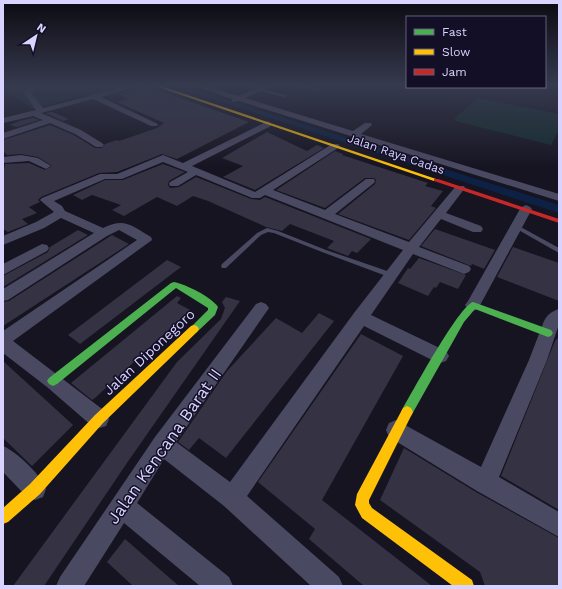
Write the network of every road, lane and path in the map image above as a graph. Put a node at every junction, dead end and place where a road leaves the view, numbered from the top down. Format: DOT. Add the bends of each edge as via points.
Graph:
graph roads {
  1 [pos="30,113"];
  2 [pos="40,113"];
  3 [pos="131,113"];
  4 [pos="240,113"];
  5 [pos="283,113"];
  6 [pos="315,113"];
  7 [pos="4,119"];
  8 [pos="336,119"];
  9 [pos="51,120"];
  10 [pos="303,120"];
  11 [pos="154,124"];
  12 [pos="268,124"];
  13 [pos="368,125"];
  14 [pos="324,126"];
  15 [pos="354,135"];
  16 [pos="3,136"];
  17 [pos="99,145"];
  18 [pos="336,146"];
  19 [pos="3,160"];
  20 [pos="46,166"];
  21 [pos="184,166"];
  22 [pos="196,171"];
  23 [pos="370,181"];
  24 [pos="174,184"];
  25 [pos="460,188"];
  26 [pos="265,191"];
  27 [pos="559,198"];
  28 [pos="526,209"];
  29 [pos="61,213"];
  30 [pos="327,214"];
  31 [pos="438,214"];
  32 [pos="558,217"];
  33 [pos="517,227"];
  34 [pos="477,229"];
  35 [pos="103,233"];
  36 [pos="3,242"];
  37 [pos="3,246"];
  38 [pos="42,248"];
  39 [pos="411,248"];
  40 [pos="559,251"];
  41 [pos="224,266"];
  42 [pos="464,269"];
  43 [pos="3,270"];
  44 [pos="391,275"];
  45 [pos="3,296"];
  46 [pos="473,305"];
  47 [pos="261,308"];
  48 [pos="559,315"];
  49 [pos="360,317"];
  50 [pos="548,333"];
  51 [pos="5,347"];
  52 [pos="440,356"];
  53 [pos="53,381"];
  54 [pos="98,419"];
  55 [pos="396,430"];
  56 [pos="162,444"];
  57 [pos="3,457"];
  58 [pos="485,483"];
  59 [pos="35,489"];
  60 [pos="232,498"];
  61 [pos="122,506"];
  62 [pos="3,517"];
  63 [pos="559,525"];
  64 [pos="69,586"];
  65 [pos="220,586"];
  66 [pos="330,586"];
  67 [pos="466,586"];
  1 -- 7 [label="street"];
  2 -- 9 [label="street"];
  3 -- 11 [label="street"];
  4 -- 12 [label="street, Jalan Raya Cadas"];
  5 -- 10 [label="street"];
  6 -- 10 [label="street"];
  8 -- 14 [label="street"];
  9 -- 16 [label="street"];
  9 -- 17 [label="street"];
  10 -- 14 [label="street"];
  12 -- 18 [label="street, Jalan Raya Cadas"];
  12 -- 21 [label="street"];
  13 -- 15 [label="street"];
  14 -- 15 [label="street"];
  15 -- 27 [label="street"];
  18 -- 25 [label="street, Jalan Raya Cadas"];
  18 -- 26 [label="street"];
  19 -- 20 [label="street" via="36,159"];
  21 -- 22 [label="street"];
  21 -- 29 [label="street" via="163,158 118,177 104,176 46,200"];
  22 -- 24 [label="street"];
  22 -- 26 [label="street" via="255,195"];
  23 -- 30 [label="street"];
  25 -- 28 [label="street, Jalan Raya Cadas"];
  25 -- 31 [label="street"];
  26 -- 30 [label="street"];
  28 -- 32 [label="street, Jalan Raya Cadas"];
  28 -- 33 [label="street"];
  29 -- 35 [label="street"];
  29 -- 36 [label="street"];
  30 -- 39 [label="street"];
  31 -- 34 [label="street"];
  31 -- 39 [label="street"];
  33 -- 40 [label="lane"];
  33 -- 46 [label="street"];
  35 -- 45 [label="street"];
  35 -- 51 [label="street" via="117,226 124,226 146,240"];
  36 -- 37 [label="street"];
  38 -- 43 [label="street"];
  39 -- 42 [label="street"];
  39 -- 44 [label="street"];
  41 -- 44 [label="lane" via="259,234 267,230"];
  44 -- 49 [label="street"];
  46 -- 50 [label="street"];
  46 -- 52 [label="street" via="461,319"];
  47 -- 56 [label="street, Jalan Kencana Barat II"];
  48 -- 50 [label="street" via="552,321"];
  49 -- 52 [label="street"];
  49 -- 60 [label="street"];
  50 -- 58 [label="street"];
  51 -- 53 [label="street"];
  52 -- 55 [label="street"];
  53 -- 54 [label="street"];
  53 -- 54 [label="street, Jalan Diponegoro" via="174,285 209,302 213,307 212,312"];
  54 -- 59 [label="street"];
  55 -- 58 [label="street"];
  55 -- 67 [label="street" via="362,499 362,505 367,513"];
  56 -- 60 [label="street"];
  56 -- 61 [label="street, Jalan Kencana Barat II"];
  57 -- 59 [label="street"];
  58 -- 63 [label="street"];
  59 -- 62 [label="street"];
  60 -- 66 [label="street"];
  61 -- 64 [label="street, Jalan Kencana Barat II"];
  61 -- 65 [label="street"];
}
